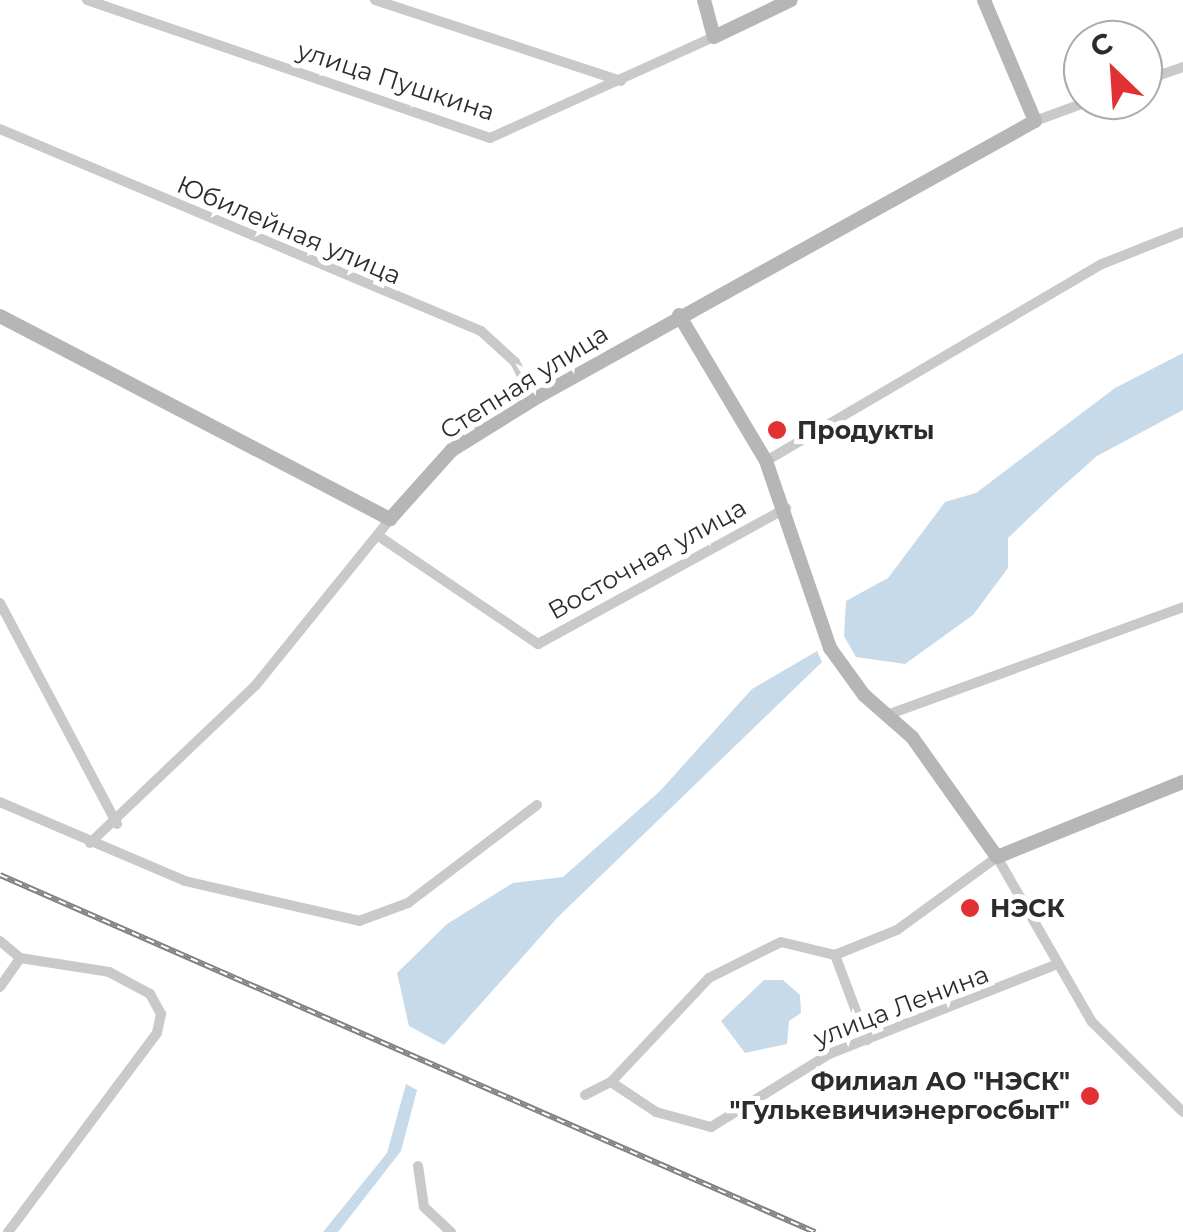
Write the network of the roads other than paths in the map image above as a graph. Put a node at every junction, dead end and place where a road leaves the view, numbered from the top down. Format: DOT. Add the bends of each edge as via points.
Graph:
graph roads {
  1 [pos="88,0"];
  2 [pos="375,0"];
  3 [pos="704,0"];
  4 [pos="790,0"];
  5 [pos="984,0"];
  6 [pos="714,37"];
  7 [pos="621,81"];
  8 [pos="1063,111"];
  9 [pos="1035,121"];
  10 [pos="0,129"];
  11 [pos="1183,232"];
  12 [pos="0,316"];
  13 [pos="679,316"];
  14 [pos="534,399"];
  15 [pos="766,461"];
  16 [pos="786,508"];
  17 [pos="390,519"];
  18 [pos="380,538"];
  19 [pos="0,603"];
  20 [pos="1183,608"];
  21 [pos="887,715"];
  22 [pos="1183,782"];
  23 [pos="0,802"];
  24 [pos="537,805"];
  25 [pos="117,824"];
  26 [pos="90,843"];
  27 [pos="997,858"];
  28 [pos="0,941"];
  29 [pos="835,955"];
  30 [pos="20,958"];
  31 [pos="1058,964"];
  32 [pos="0,987"];
  33 [pos="867,1040"];
  34 [pos="610,1082"];
  35 [pos="585,1096"];
  36 [pos="1183,1112"];
  37 [pos="418,1166"];
  38 [pos="8,1232"];
  39 [pos="451,1232"];
  1 -- 7 [label="street, улица Пушкина" via="490,138"];
  2 -- 7 [label="street"];
  3 -- 6 [label="street"];
  4 -- 6 [label="street, улица Пушкина"];
  5 -- 9 [label="street"];
  6 -- 7 [label="street, улица Пушкина"];
  8 -- 9 [label="street, Степная улица"];
  9 -- 13 [label="street, Степная улица"];
  10 -- 14 [label="street, Юбилейная улица" via="481,331 516,362"];
  11 -- 15 [label="street" via="1102,264"];
  12 -- 17 [label="street"];
  13 -- 14 [label="street, Степная улица"];
  13 -- 15 [label="street"];
  14 -- 17 [label="street, Степная улица" via="452,450"];
  15 -- 16 [label="street"];
  16 -- 18 [label="street, Восточная улица" via="538,644"];
  16 -- 21 [label="street" via="830,648"];
  17 -- 18 [label="street, Степная улица"];
  18 -- 25 [label="street, Степная улица" via="255,686"];
  19 -- 25 [label="street"];
  20 -- 21 [label="street"];
  21 -- 27 [label="street" via="944,777"];
  22 -- 27 [label="street"];
  23 -- 26 [label="street"];
  24 -- 26 [label="street" via="408,904 360,921 184,881"];
  25 -- 26 [label="street, Степная улица"];
  27 -- 29 [label="street" via="897,930"];
  27 -- 31 [label="street"];
  28 -- 30 [label="street"];
  29 -- 33 [label="street"];
  29 -- 34 [label="street" via="780,942 709,978"];
  30 -- 32 [label="street"];
  30 -- 38 [label="street" via="108,972 150,994 162,1014 158,1033"];
  31 -- 33 [label="street, улица Ленина"];
  31 -- 36 [label="street" via="1092,1022"];
  33 -- 34 [label="street, улица Ленина" via="711,1126 656,1112"];
  34 -- 35 [label="street"];
  37 -- 39 [label="street" via="424,1208"];
}
